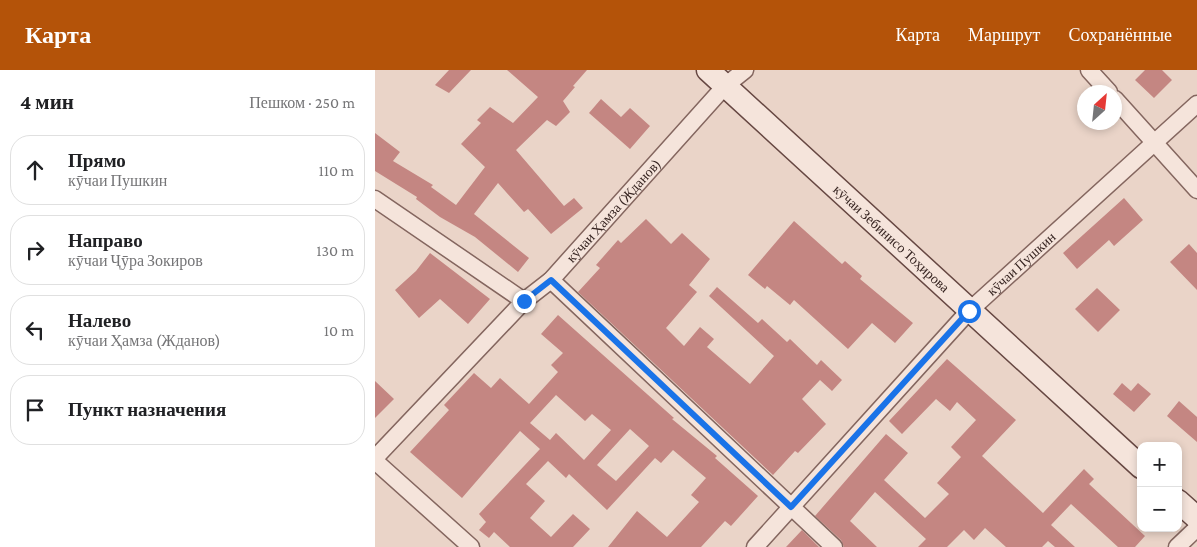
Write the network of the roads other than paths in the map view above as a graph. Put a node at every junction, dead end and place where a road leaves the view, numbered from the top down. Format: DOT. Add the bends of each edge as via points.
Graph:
graph roads {
  1 [pos="707,70"];
  2 [pos="745,70"];
  3 [pos="1089,70"];
  4 [pos="1103,85"];
  5 [pos="725,86"];
  6 [pos="1197,104"];
  7 [pos="1122,107"];
  8 [pos="1155,143"];
  9 [pos="1197,190"];
  10 [pos="375,199"];
  11 [pos="551,280"];
  12 [pos="524,301"];
  13 [pos="969,311"];
  14 [pos="375,459"];
  15 [pos="1137,463"];
  16 [pos="1182,505"];
  17 [pos="791,507"];
  18 [pos="1197,518"];
  19 [pos="1197,528"];
  20 [pos="471,547"];
  21 [pos="755,547"];
  22 [pos="834,547"];
  23 [pos="1177,547"];
  1 -- 5 [label="main road, кӯчаи Зебинисо Тоҳирова"];
  2 -- 5 [label="street, кӯчаи Ҳамза (Жданов)"];
  3 -- 4 [label="street"];
  5 -- 11 [label="street, кӯчаи Ҳамза (Жданов)"];
  5 -- 13 [label="main road, кӯчаи Зебинисо Тоҳирова"];
  6 -- 8 [label="street, кӯчаи Пушкин"];
  7 -- 8 [label="street"];
  8 -- 9 [label="street"];
  8 -- 13 [label="street, кӯчаи Пушкин"];
  10 -- 12 [label="street"];
  11 -- 12 [label="street, кӯчаи Ҳамза (Жданов)"];
  11 -- 17 [label="street"];
  12 -- 14 [label="street, кӯчаи Ҳамза (Жданов)"];
  13 -- 15 [label="main road, кӯчаи Зебинисо Тоҳирова"];
  13 -- 17 [label="street, кӯчаи Пушкин"];
  14 -- 20 [label="street"];
  16 -- 18 [label="main road"];
  17 -- 21 [label="street, кӯчаи Пушкин"];
  17 -- 22 [label="street"];
  19 -- 23 [label="street"];
}
